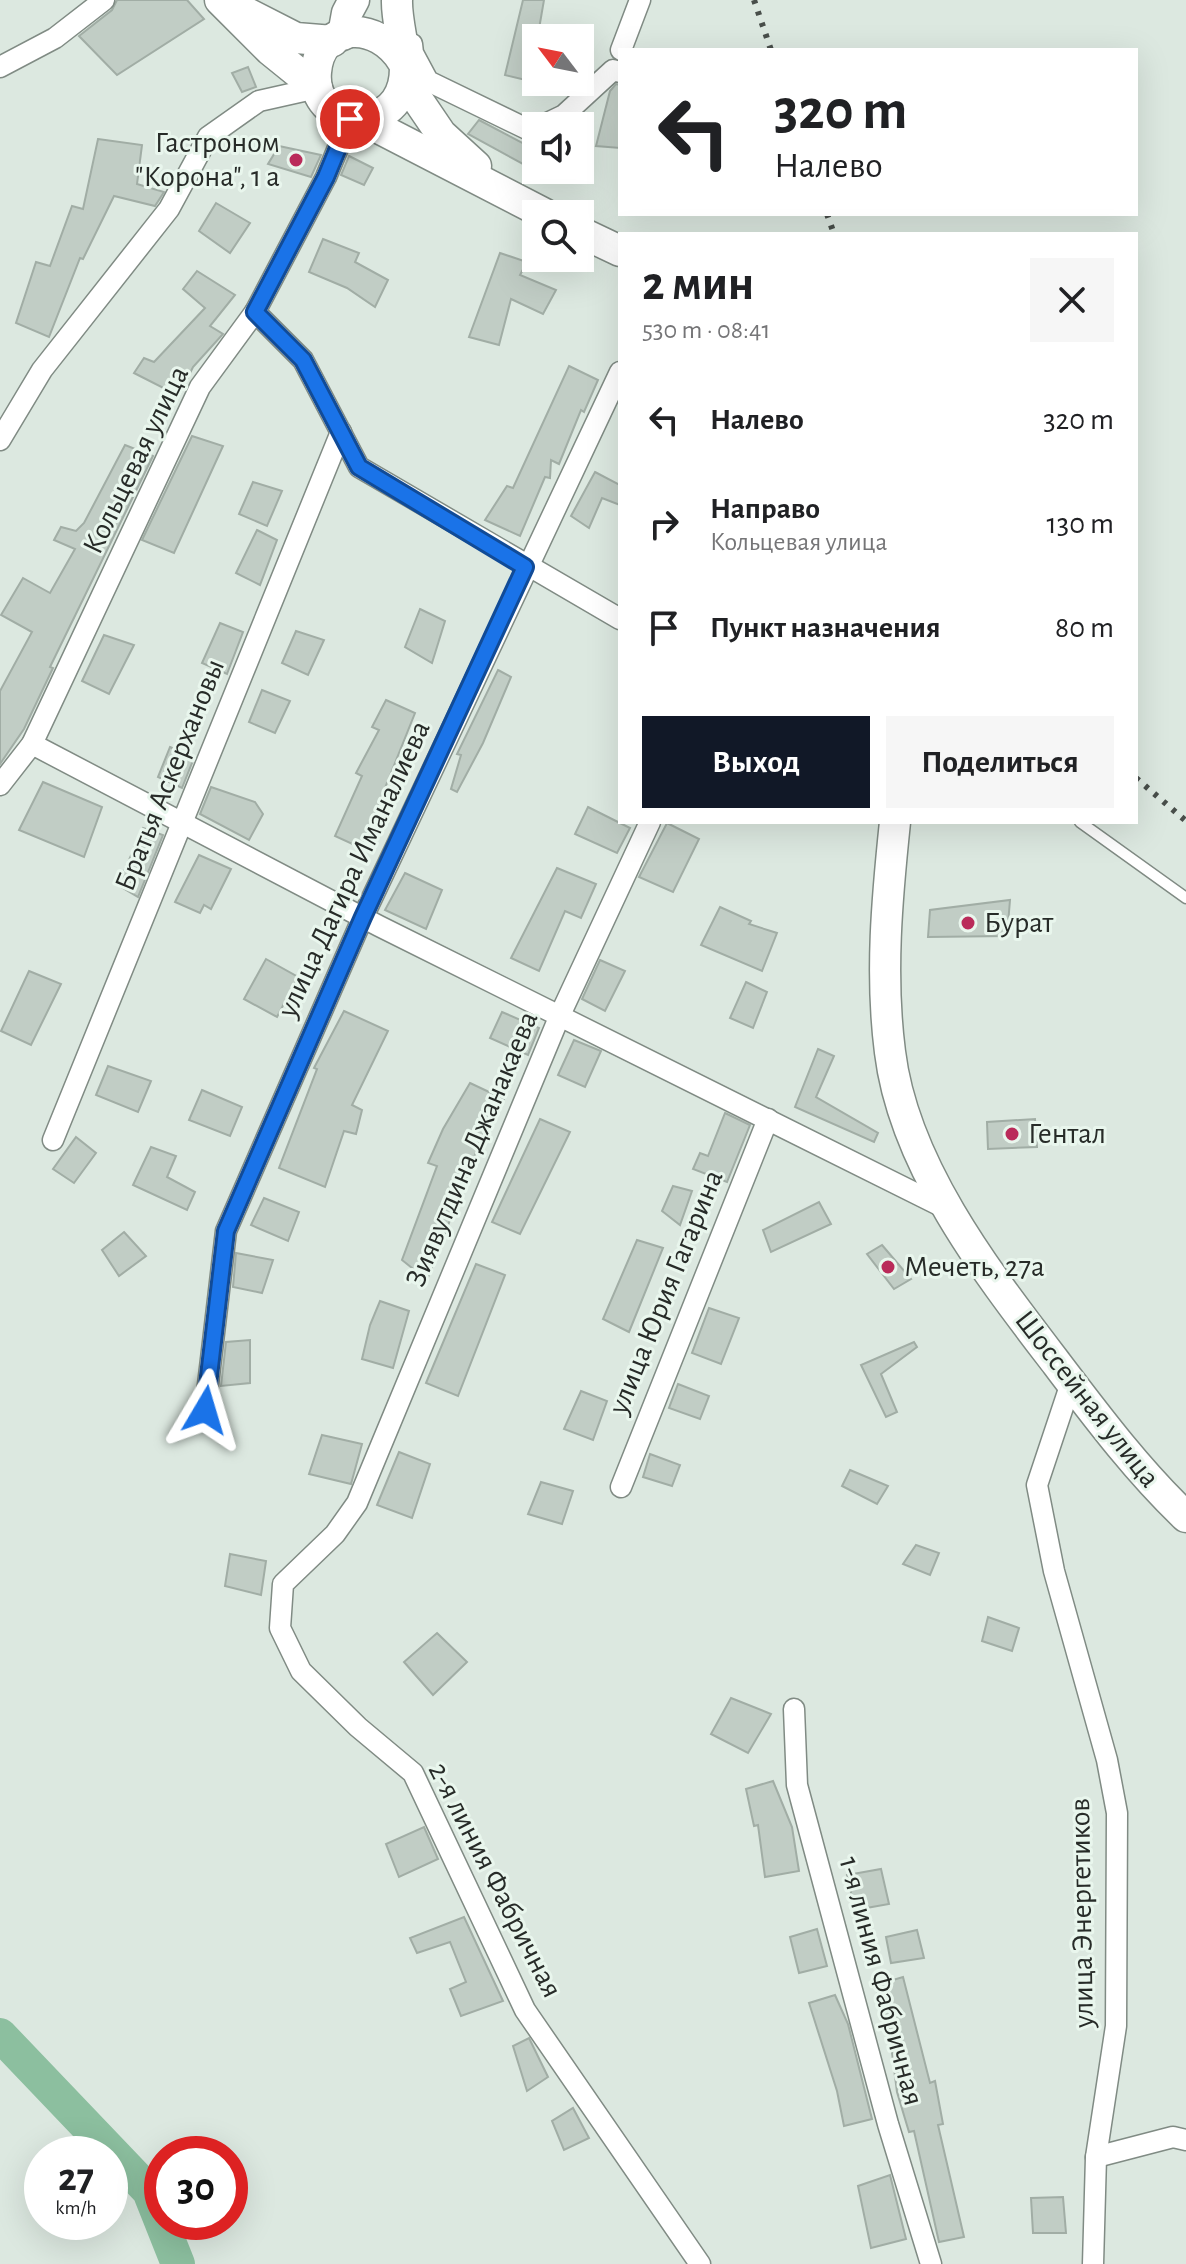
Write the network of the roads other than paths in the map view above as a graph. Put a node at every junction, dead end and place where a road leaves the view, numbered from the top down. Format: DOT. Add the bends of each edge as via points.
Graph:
graph roads {
  1 [pos="104,0"];
  2 [pos="223,0"];
  3 [pos="354,0"];
  4 [pos="397,0"];
  5 [pos="411,0"];
  6 [pos="640,0"];
  7 [pos="338,38"];
  8 [pos="623,48"];
  9 [pos="618,61"];
  10 [pos="0,67"];
  11 [pos="404,72"];
  12 [pos="317,88"];
  13 [pos="567,112"];
  14 [pos="358,120"];
  15 [pos="522,127"];
  16 [pos="508,194"];
  17 [pos="522,202"];
  18 [pos="594,239"];
  19 [pos="618,250"];
  20 [pos="255,312"];
  21 [pos="618,376"];
  22 [pos="341,432"];
  23 [pos="0,440"];
  24 [pos="525,567"];
  25 [pos="618,618"];
  26 [pos="32,744"];
  27 [pos="0,785"];
  28 [pos="182,823"];
  29 [pos="649,824"];
  30 [pos="895,824"];
  31 [pos="1083,824"];
  32 [pos="1186,898"];
  33 [pos="363,917"];
  34 [pos="560,1015"];
  35 [pos="768,1119"];
  36 [pos="53,1140"];
  37 [pos="947,1209"];
  38 [pos="1071,1383"];
  39 [pos="205,1410"];
  40 [pos="621,1487"];
  41 [pos="357,1503"];
  42 [pos="1186,1517"];
  43 [pos="794,1709"];
  44 [pos="1186,2140"];
  45 [pos="1096,2157"];
  46 [pos="700,2264"];
  47 [pos="931,2264"];
  48 [pos="1093,2264"];
  1 -- 10 [label="street" via="55,38"];
  2 -- 7 [label="main road" via="286,34"];
  2 -- 12 [label="main road" via="270,50"];
  3 -- 7 [label="main road"];
  4 -- 11 [label="main road"];
  5 -- 15 [label="street" via="413,53 428,81"];
  6 -- 8 [label="street"];
  7 -- 11 [label="main road" via="357,31 376,34 393,45"];
  7 -- 12 [label="main road" via="319,59"];
  9 -- 13 [label="street"];
  11 -- 14 [label="main road" via="398,100 384,114"];
  11 -- 16 [label="main road" via="441,134"];
  12 -- 14 [label="main road" via="335,113"];
  12 -- 23 [label="street" via="259,101 208,137 169,209 42,370"];
  14 -- 16 [label="main road"];
  14 -- 20 [label="street, Кольцевая улица"];
  16 -- 17 [label="main road"];
  18 -- 19 [label="main road"];
  20 -- 22 [label="street" via="303,360"];
  20 -- 26 [label="street, Кольцевая улица" via="200,387"];
  21 -- 24 [label="street, улица Дагира Иманалиева"];
  22 -- 24 [label="street" via="359,467"];
  22 -- 28 [label="street, Братья Аскерхановы"];
  24 -- 25 [label="street"];
  24 -- 33 [label="street, улица Дагира Иманалиева"];
  26 -- 27 [label="street, Кольцевая улица"];
  26 -- 28 [label="street"];
  28 -- 33 [label="street"];
  28 -- 36 [label="street, Братья Аскерхановы"];
  29 -- 34 [label="street, Зиявутдина Джанакаева"];
  30 -- 37 [label="main road, Шоссейная улица" via="884,926 890,1054 910,1128"];
  31 -- 32 [label="lane"];
  33 -- 34 [label="street"];
  33 -- 39 [label="street, улица Дагира Иманалиева" via="226,1231"];
  34 -- 35 [label="street"];
  34 -- 41 [label="street, Зиявутдина Джанакаева"];
  35 -- 37 [label="street"];
  35 -- 40 [label="street, улица Юрия Гагарина"];
  37 -- 38 [label="main road, Шоссейная улица"];
  38 -- 42 [label="main road, Шоссейная улица" via="1140,1473"];
  38 -- 45 [label="street, улица Энергетиков" via="1037,1485 1117,1813 1116,2026"];
  41 -- 46 [label="street, 2-я линия Фабричная" via="335,1534 283,1584 280,1628 301,1671 413,1773 525,2010"];
  43 -- 47 [label="street, 1-я линия Фабричная" via="797,1785"];
  44 -- 45 [label="street" via="1173,2137"];
  45 -- 48 [label="street, улица Энергетиков"];
}
